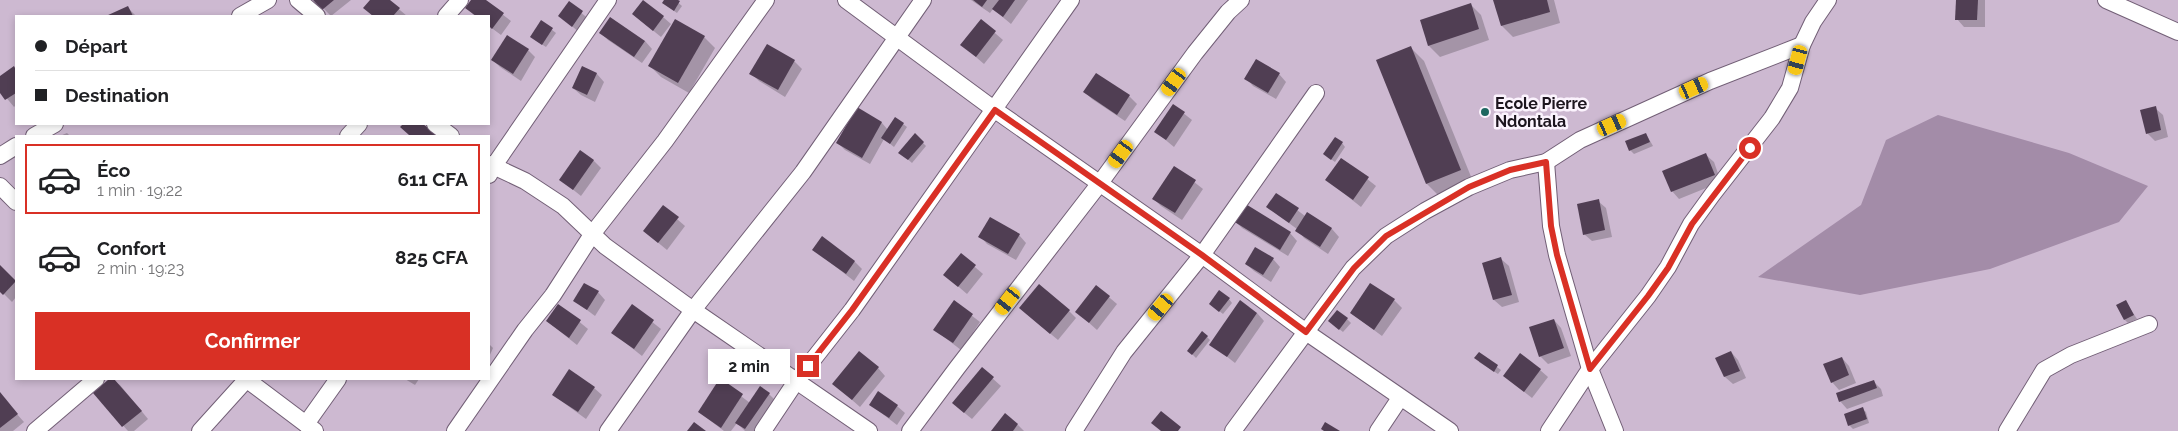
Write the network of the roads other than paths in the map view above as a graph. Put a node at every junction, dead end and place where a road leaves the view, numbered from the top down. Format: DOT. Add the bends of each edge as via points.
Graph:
graph roads {
  1 [pos="268,0"];
  2 [pos="298,0"];
  3 [pos="460,0"];
  4 [pos="608,0"];
  5 [pos="766,0"];
  6 [pos="846,0"];
  7 [pos="923,0"];
  8 [pos="1071,0"];
  9 [pos="1241,0"];
  10 [pos="1828,0"];
  11 [pos="2106,0"];
  12 [pos="242,15"];
  13 [pos="316,15"];
  14 [pos="447,15"];
  15 [pos="2176,27"];
  16 [pos="896,36"];
  17 [pos="1802,45"];
  18 [pos="1316,93"];
  19 [pos="995,110"];
  20 [pos="53,125"];
  21 [pos="357,125"];
  22 [pos="436,125"];
  23 [pos="36,135"];
  24 [pos="349,135"];
  25 [pos="450,135"];
  26 [pos="15,147"];
  27 [pos="0,156"];
  28 [pos="1546,162"];
  29 [pos="490,168"];
  30 [pos="1100,183"];
  31 [pos="0,186"];
  32 [pos="15,201"];
  33 [pos="593,233"];
  34 [pos="1202,255"];
  35 [pos="693,310"];
  36 [pos="2149,324"];
  37 [pos="1306,332"];
  38 [pos="1590,369"];
  39 [pos="95,380"];
  40 [pos="246,380"];
  41 [pos="248,380"];
  42 [pos="337,380"];
  43 [pos="797,380"];
  44 [pos="1400,398"];
  45 [pos="310,428"];
  46 [pos="35,431"];
  47 [pos="200,431"];
  48 [pos="455,431"];
  49 [pos="608,431"];
  50 [pos="763,431"];
  51 [pos="869,431"];
  52 [pos="910,431"];
  53 [pos="1074,431"];
  54 [pos="1233,431"];
  55 [pos="1378,431"];
  56 [pos="1450,431"];
  57 [pos="1549,431"];
  58 [pos="1615,431"];
  59 [pos="2007,431"];
  1 -- 12 [label="street"];
  2 -- 13 [label="street"];
  3 -- 14 [label="street"];
  4 -- 29 [label="street"];
  5 -- 33 [label="street" via="665,141"];
  6 -- 16 [label="street"];
  7 -- 16 [label="street"];
  8 -- 19 [label="street"];
  9 -- 30 [label="street" via="1195,52"];
  10 -- 17 [label="street"];
  11 -- 15 [label="street"];
  16 -- 19 [label="street"];
  16 -- 35 [label="street" via="803,172"];
  17 -- 28 [label="street" via="1710,81 1580,140"];
  17 -- 38 [label="street" via="1790,88 1772,118 1692,224 1648,296"];
  18 -- 34 [label="street"];
  19 -- 30 [label="street"];
  19 -- 43 [label="street" via="852,310"];
  20 -- 23 [label="street"];
  21 -- 24 [label="street"];
  22 -- 25 [label="street"];
  26 -- 27 [label="street"];
  28 -- 37 [label="street" via="1510,170 1469,187 1386,236 1354,268"];
  28 -- 38 [label="street" via="1551,226 1557,255"];
  29 -- 33 [label="street" via="525,181 563,206"];
  30 -- 34 [label="street"];
  30 -- 52 [label="street"];
  31 -- 32 [label="street"];
  33 -- 35 [label="street" via="605,246"];
  33 -- 48 [label="street" via="553,295"];
  34 -- 37 [label="street"];
  34 -- 53 [label="street" via="1124,352"];
  35 -- 43 [label="street"];
  35 -- 49 [label="street"];
  36 -- 59 [label="street" via="2071,355 2044,370"];
  37 -- 44 [label="street"];
  37 -- 54 [label="street"];
  38 -- 57 [label="street"];
  38 -- 58 [label="street"];
  39 -- 46 [label="street"];
  40 -- 47 [label="street"];
  41 -- 45 [label="street"];
  42 -- 45 [label="street"];
  43 -- 50 [label="street"];
  43 -- 51 [label="street"];
  44 -- 55 [label="street"];
  44 -- 56 [label="street"];
}
